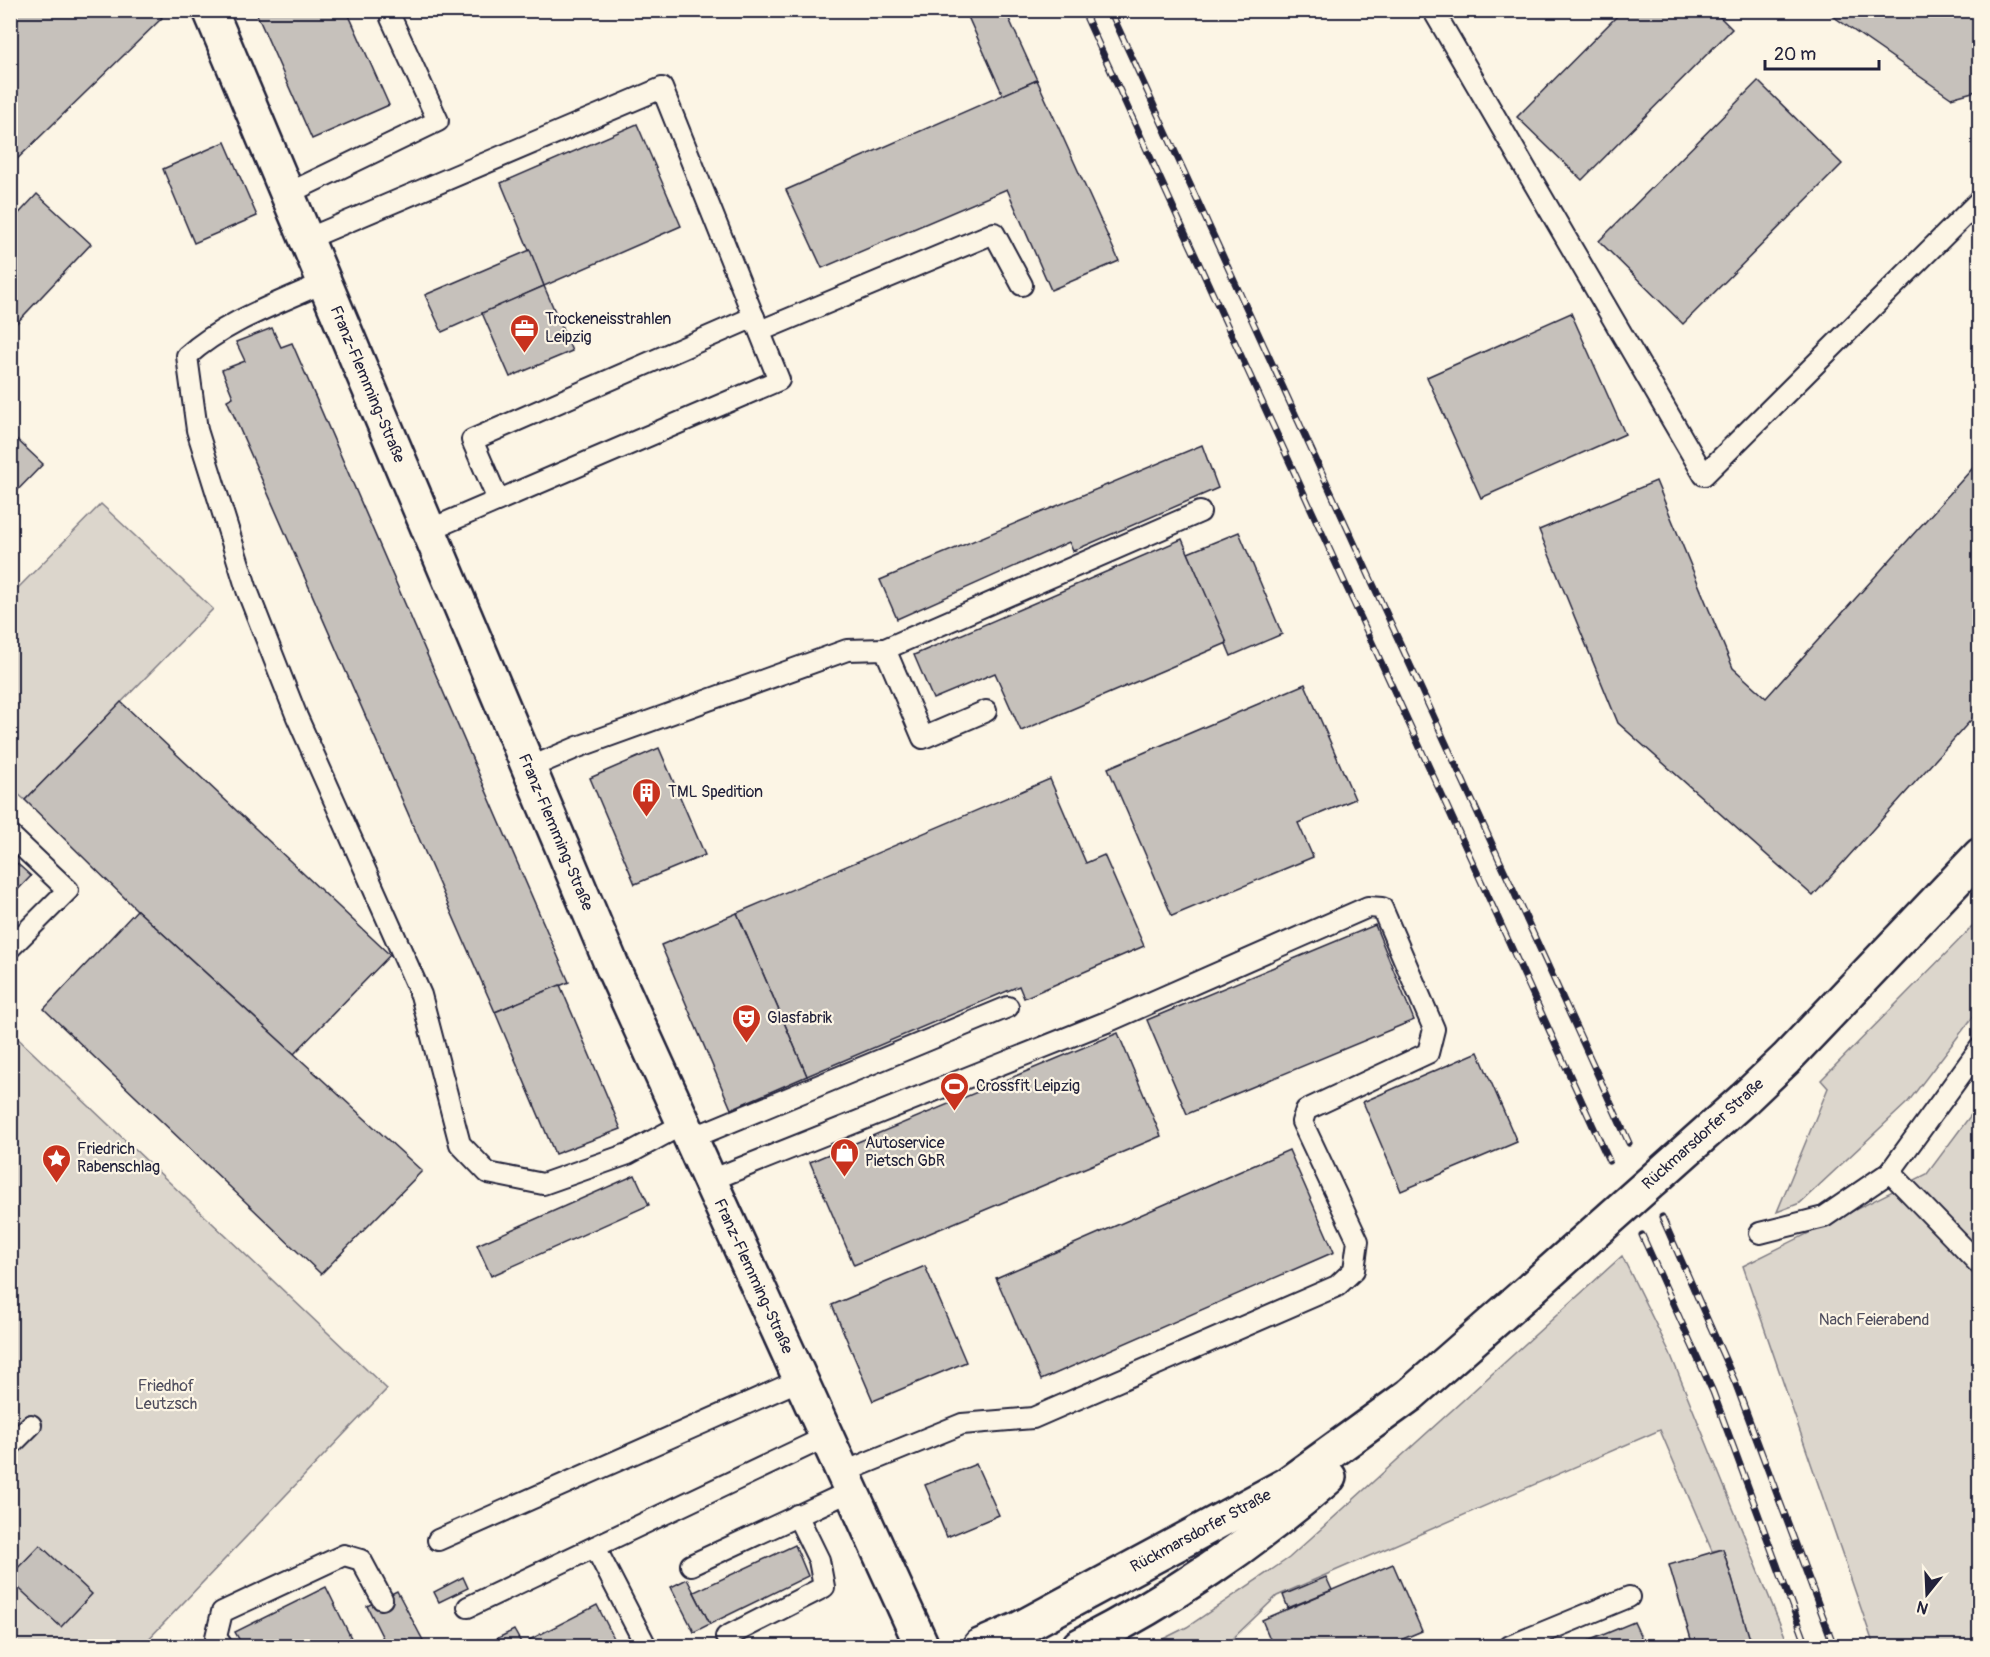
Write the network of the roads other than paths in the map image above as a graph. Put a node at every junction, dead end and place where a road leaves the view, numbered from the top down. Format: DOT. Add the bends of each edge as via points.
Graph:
graph roads {
  1 [pos="210,10"];
  2 [pos="1433,10"];
  3 [pos="391,18"];
  4 [pos="287,194"];
  5 [pos="1980,200"];
  6 [pos="307,239"];
  7 [pos="325,282"];
  8 [pos="1022,285"];
  9 [pos="757,324"];
  10 [pos="498,500"];
  11 [pos="1200,512"];
  12 [pos="429,530"];
  13 [pos="885,649"];
  14 [pos="986,711"];
  15 [pos="529,768"];
  16 [pos="10,835"];
  17 [pos="1980,855"];
  18 [pos="10,948"];
  19 [pos="1008,1007"];
  20 [pos="1980,1048"];
  21 [pos="688,1131"];
  22 [pos="1890,1172"];
  23 [pos="711,1180"];
  24 [pos="1760,1233"];
  25 [pos="1980,1265"];
  26 [pos="802,1379"];
  27 [pos="1410,1395"];
  28 [pos="31,1425"];
  29 [pos="828,1436"];
  30 [pos="10,1446"];
  31 [pos="849,1481"];
  32 [pos="797,1515"];
  33 [pos="438,1539"];
  34 [pos="595,1547"];
  35 [pos="692,1565"];
  36 [pos="1629,1597"];
  37 [pos="382,1599"];
  38 [pos="468,1607"];
  39 [pos="726,1637"];
  40 [pos="222,1647"];
  41 [pos="646,1647"];
  42 [pos="922,1647"];
  43 [pos="981,1647"];
  44 [pos="1079,1647"];
  45 [pos="1510,1647"];
  1 -- 4 [label="street, Franz-Flemming-Straße"];
  2 -- 5 [label="lane" via="1704,475"];
  3 -- 4 [label="lane" via="438,121"];
  4 -- 6 [label="street, Franz-Flemming-Straße"];
  6 -- 7 [label="street, Franz-Flemming-Straße"];
  6 -- 9 [label="lane" via="662,88"];
  7 -- 12 [label="street, Franz-Flemming-Straße"];
  7 -- 21 [label="lane" via="235,322 207,338 187,356 197,430 247,590 297,717 421,995 460,1144 488,1173 543,1184"];
  8 -- 9 [label="lane" via="994,233"];
  9 -- 10 [label="lane" via="779,380"];
  9 -- 10 [label="lane" via="472,440"];
  10 -- 12 [label="lane"];
  11 -- 13 [label="lane"];
  12 -- 15 [label="street, Franz-Flemming-Straße"];
  13 -- 14 [label="lane" via="923,738"];
  13 -- 15 [label="lane" via="847,650"];
  15 -- 21 [label="street, Franz-Flemming-Straße" via="613,968"];
  16 -- 18 [label="lane" via="68,890"];
  17 -- 27 [label="street, Rückmarsdorfer Straße, bridge" via="1744,1099"];
  19 -- 21 [label="lane"];
  20 -- 22 [label="lane"];
  21 -- 23 [label="street, Franz-Flemming-Straße"];
  22 -- 24 [label="lane" via="1824,1217"];
  22 -- 25 [label="lane"];
  23 -- 26 [label="street, Franz-Flemming-Straße"];
  23 -- 31 [label="lane" via="1109,1021 1368,907 1382,908 1434,1029 1428,1053 1306,1110 1302,1122 1358,1241 1354,1270 1337,1286 1033,1418 962,1424"];
  26 -- 29 [label="street, Franz-Flemming-Straße"];
  26 -- 33 [label="lane"];
  27 -- 43 [label="street, Rückmarsdorfer Straße" via="1286,1485"];
  27 -- 44 [label="street, Rückmarsdorfer Straße" via="1348,1460 1285,1516 1212,1571"];
  28 -- 30 [label="lane"];
  29 -- 31 [label="street, Franz-Flemming-Straße"];
  29 -- 34 [label="lane"];
  31 -- 32 [label="lane"];
  31 -- 42 [label="street, Franz-Flemming-Straße"];
  32 -- 35 [label="lane"];
  32 -- 39 [label="lane" via="819,1560 824,1587"];
  34 -- 38 [label="lane"];
  34 -- 41 [label="lane"];
  36 -- 45 [label="lane"];
  37 -- 40 [label="lane" via="362,1560 344,1555 222,1612 216,1637"];
}
